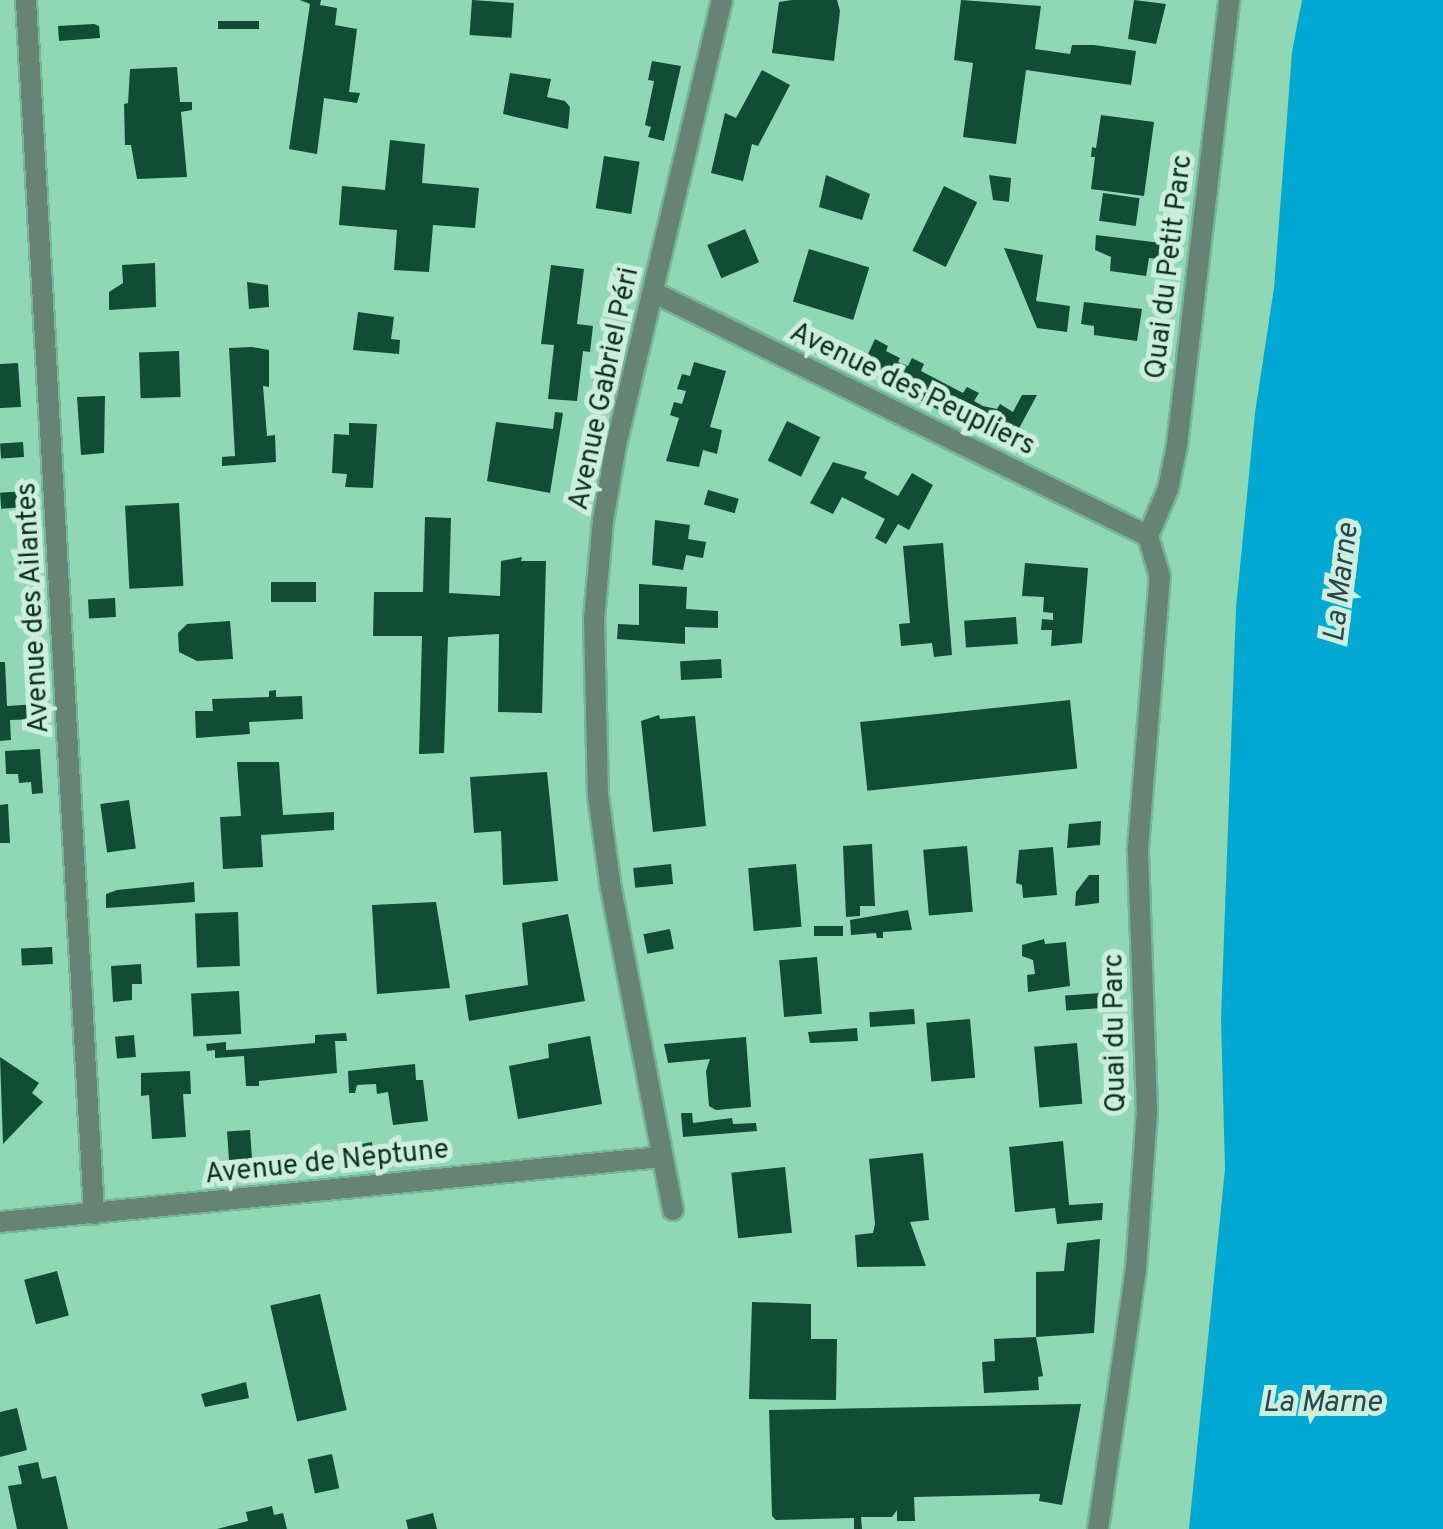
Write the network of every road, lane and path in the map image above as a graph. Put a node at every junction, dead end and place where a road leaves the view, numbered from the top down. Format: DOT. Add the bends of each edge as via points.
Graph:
graph roads {
  1 [pos="26,0"];
  2 [pos="722,0"];
  3 [pos="1229,0"];
  4 [pos="654,292"];
  5 [pos="1148,536"];
  6 [pos="660,1157"];
  7 [pos="673,1210"];
  8 [pos="94,1214"];
  9 [pos="0,1222"];
  10 [pos="1098,1529"];
  1 -- 8 [label="street, Avenue des Ailantes"];
  2 -- 4 [label="street, Avenue Gabriel Péri"];
  3 -- 5 [label="street, Quai du Petit Parc" via="1177,445"];
  4 -- 5 [label="street, Avenue des Peupliers"];
  4 -- 6 [label="street, Avenue Gabriel Péri" via="603,521 593,731 610,882"];
  5 -- 10 [label="street, Quai du Parc" via="1160,577 1138,848 1146,1111 1136,1268"];
  6 -- 7 [label="street, Avenue Gabriel Péri"];
  6 -- 8 [label="street, Avenue de Neptune"];
  8 -- 9 [label="street, Avenue de Neptune"];
}
